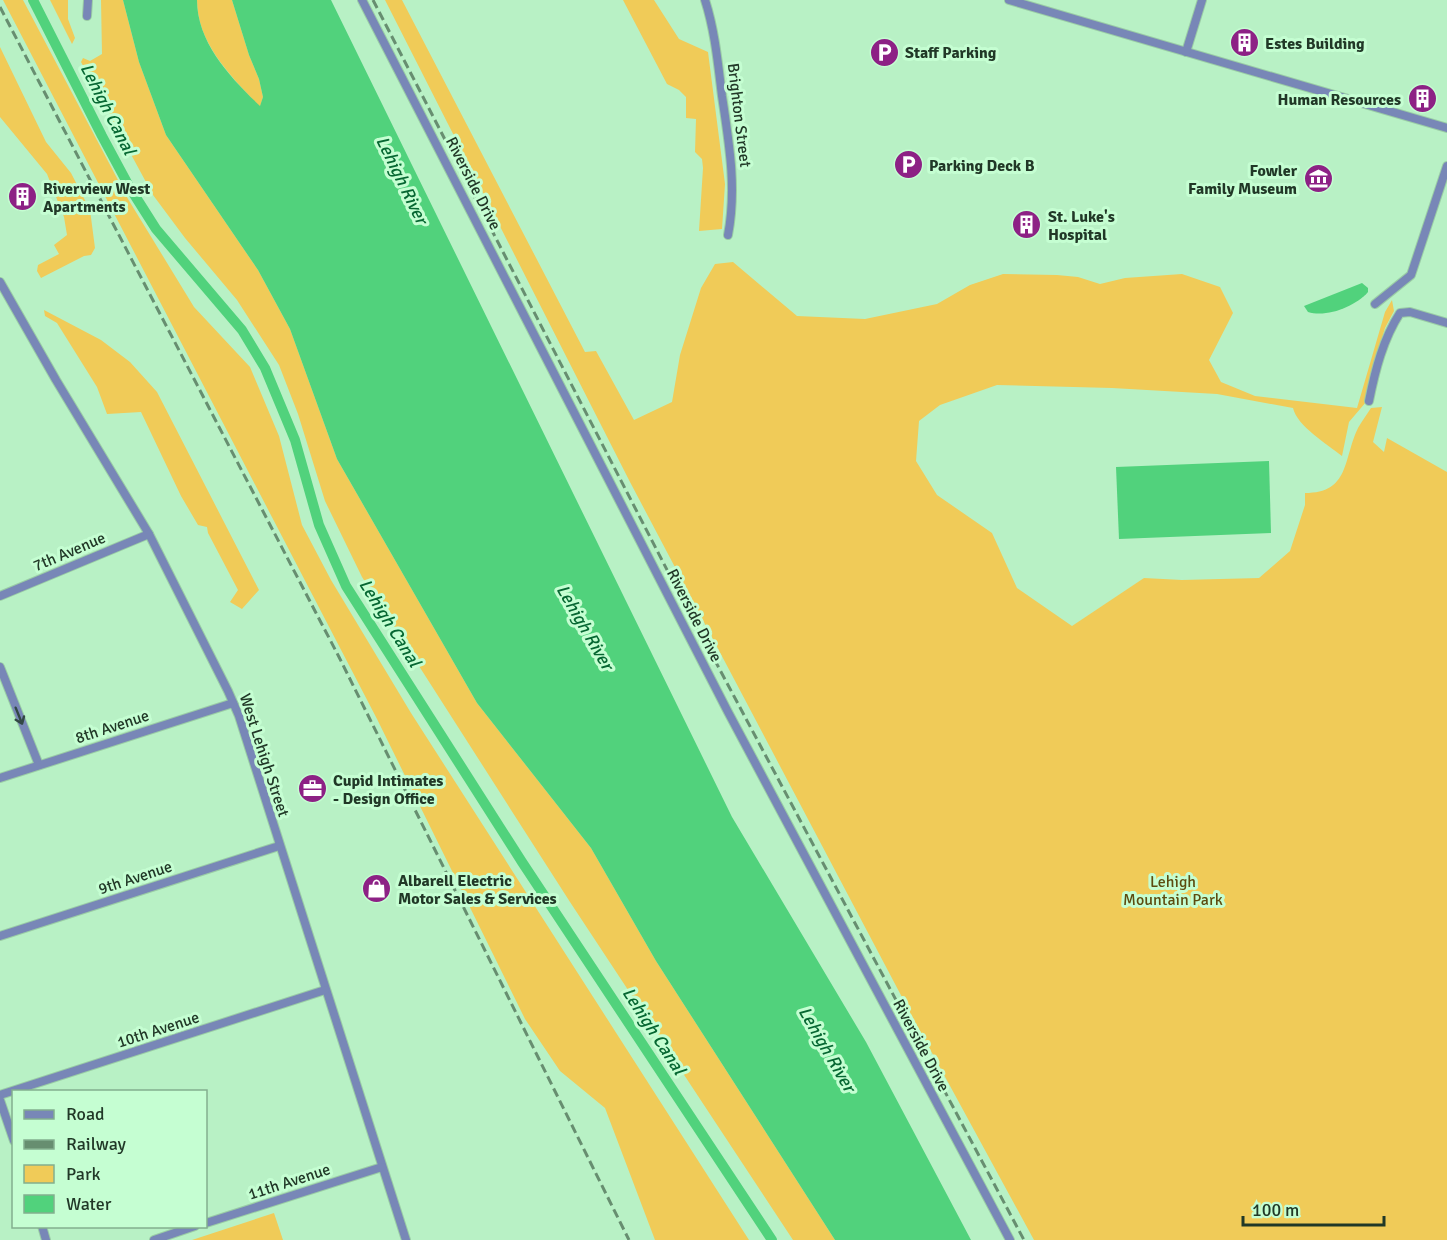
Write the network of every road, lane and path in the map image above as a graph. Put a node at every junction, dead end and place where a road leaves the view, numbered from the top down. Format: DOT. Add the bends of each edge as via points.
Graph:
graph roads {
  1 [pos="88,0"];
  2 [pos="362,0"];
  3 [pos="705,0"];
  4 [pos="1009,0"];
  5 [pos="1202,0"];
  6 [pos="87,16"];
  7 [pos="1186,52"];
  8 [pos="1447,128"];
  9 [pos="1447,166"];
  10 [pos="728,235"];
  11 [pos="0,282"];
  12 [pos="1375,304"];
  13 [pos="1447,322"];
  14 [pos="1369,401"];
  15 [pos="148,534"];
  16 [pos="0,596"];
  17 [pos="0,667"];
  18 [pos="233,703"];
  19 [pos="39,765"];
  20 [pos="0,778"];
  21 [pos="279,846"];
  22 [pos="0,936"];
  23 [pos="326,990"];
  24 [pos="16,1090"];
  25 [pos="0,1100"];
  26 [pos="12,1135"];
  27 [pos="382,1167"];
  28 [pos="207,1223"];
  29 [pos="192,1228"];
  30 [pos="154,1240"];
  31 [pos="406,1240"];
  32 [pos="1010,1240"];
  1 -- 6 [label="street"];
  2 -- 32 [label="street, Riverside Drive" via="728,712"];
  3 -- 10 [label="street, Brighton Street" via="714,33 732,159"];
  4 -- 7 [label="street"];
  5 -- 7 [label="street"];
  7 -- 8 [label="street"];
  9 -- 12 [label="street" via="1411,275"];
  11 -- 15 [label="street, West Lehigh Street"];
  13 -- 14 [label="street" via="1400,313 1384,347"];
  15 -- 16 [label="street, 7th Avenue"];
  15 -- 18 [label="street, West Lehigh Street"];
  17 -- 19 [label="street, one-way"];
  18 -- 19 [label="street, 8th Avenue"];
  18 -- 21 [label="street, West Lehigh Street"];
  19 -- 20 [label="street, 8th Avenue"];
  21 -- 22 [label="street, 9th Avenue"];
  21 -- 23 [label="street, West Lehigh Street"];
  23 -- 24 [label="street, 10th Avenue"];
  23 -- 27 [label="street, West Lehigh Street"];
  25 -- 26 [label="street"];
  27 -- 28 [label="street, 11th Avenue"];
  27 -- 31 [label="street, West Lehigh Street"];
  29 -- 30 [label="street"];
}
